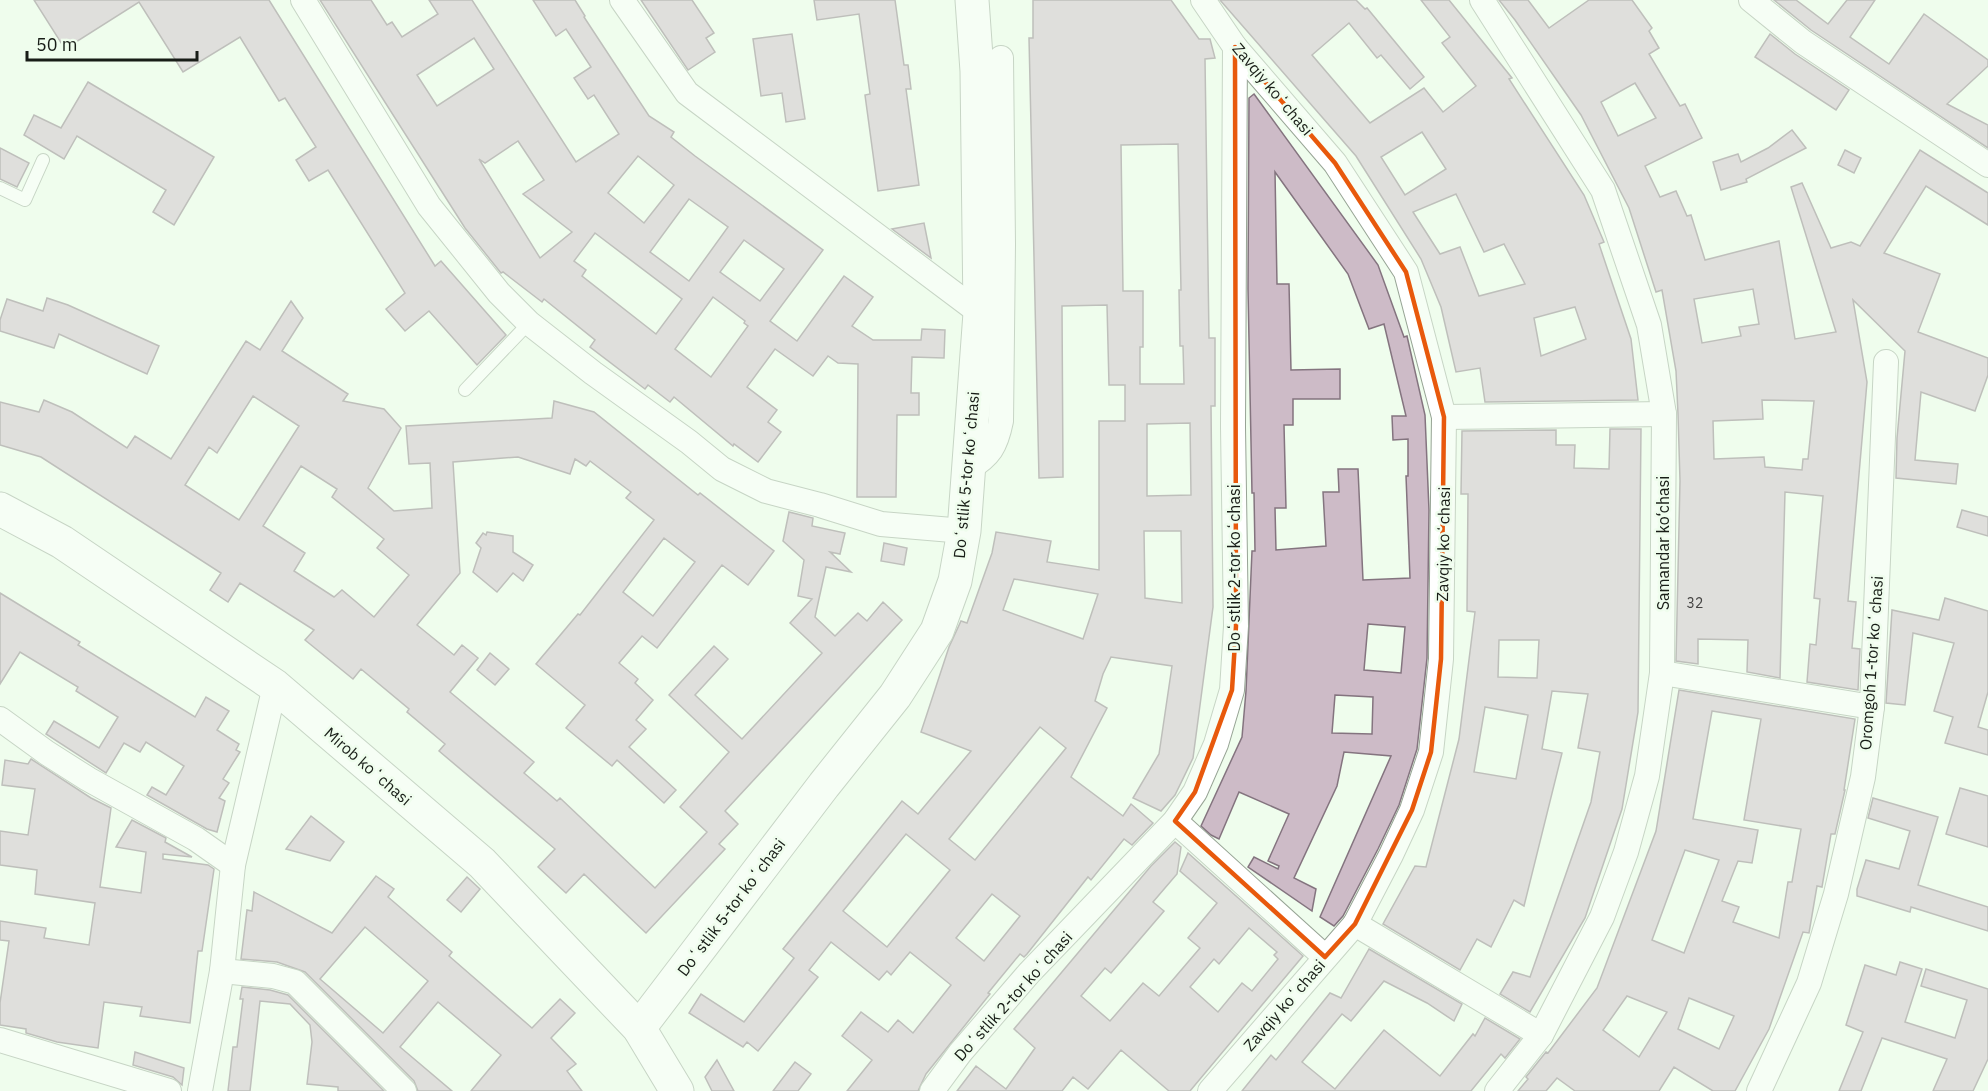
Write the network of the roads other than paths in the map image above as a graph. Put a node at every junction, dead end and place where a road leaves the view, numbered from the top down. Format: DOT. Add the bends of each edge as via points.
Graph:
graph roads {
  1 [pos="303,0"];
  2 [pos="622,0"];
  3 [pos="972,0"];
  4 [pos="1203,0"];
  5 [pos="1482,0"];
  6 [pos="1750,0"];
  7 [pos="1236,47"];
  8 [pos="1001,58"];
  9 [pos="43,160"];
  10 [pos="1988,165"];
  11 [pos="0,188"];
  12 [pos="980,313"];
  13 [pos="529,323"];
  14 [pos="1886,362"];
  15 [pos="465,390"];
  16 [pos="1664,414"];
  17 [pos="1444,417"];
  18 [pos="968,469"];
  19 [pos="0,509"];
  20 [pos="964,531"];
  21 [pos="1662,672"];
  22 [pos="275,686"];
  23 [pos="1872,707"];
  24 [pos="0,719"];
  25 [pos="1175,821"];
  26 [pos="233,865"];
  27 [pos="1354,924"];
  28 [pos="1325,957"];
  29 [pos="222,971"];
  30 [pos="639,1028"];
  31 [pos="1541,1035"];
  32 [pos="0,1040"];
  33 [pos="169,1091"];
  34 [pos="200,1091"];
  35 [pos="404,1091"];
  36 [pos="677,1091"];
  37 [pos="932,1091"];
  38 [pos="1210,1091"];
  39 [pos="1497,1091"];
  40 [pos="1760,1091"];
  1 -- 13 [label="street" via="429,206 499,293"];
  2 -- 12 [label="street" via="687,93"];
  3 -- 12 [label="street, Doʻstlik 5-tor koʻchasi" via="977,71"];
  4 -- 7 [label="street, Zavqiy koʻchasi"];
  5 -- 16 [label="street, Samandar ko‘chasi" via="1603,190 1649,325"];
  6 -- 10 [label="street" via="1803,42"];
  7 -- 17 [label="street, Zavqiy koʻchasi" via="1335,163 1406,272"];
  7 -- 25 [label="street, Doʻstlik 2-tor koʻchasi" via="1236,626 1232,690 1196,792"];
  8 -- 18 [label="street" via="1001,421 992,450"];
  9 -- 11 [label="lane" via="25,200"];
  12 -- 18 [label="street, Doʻstlik 5-tor koʻchasi"];
  13 -- 15 [label="lane"];
  13 -- 20 [label="street" via="722,469 766,491 881,524"];
  14 -- 23 [label="street, Oromgoh 1-tor koʻchasi"];
  16 -- 17 [label="street"];
  16 -- 21 [label="street, Samandar ko‘chasi"];
  17 -- 27 [label="street, Zavqiy koʻchasi" via="1441,659 1431,752 1412,810"];
  18 -- 20 [label="street, Doʻstlik 5-tor koʻchasi"];
  19 -- 22 [label="street, Mirob koʻchasi" via="62,542"];
  20 -- 30 [label="street, Doʻstlik 5-tor koʻchasi" via="955,581 937,631 895,696"];
  21 -- 23 [label="street"];
  21 -- 31 [label="street, Samandar ko‘chasi" via="1647,776 1626,852 1602,917"];
  22 -- 26 [label="street"];
  22 -- 30 [label="street, Mirob koʻchasi" via="482,863"];
  23 -- 40 [label="street, Oromgoh 1-tor koʻchasi" via="1863,777 1836,894 1809,983"];
  24 -- 26 [label="street" via="88,779 196,839"];
  25 -- 28 [label="street"];
  25 -- 37 [label="street, Doʻstlik 2-tor koʻchasi" via="1029,973"];
  26 -- 29 [label="street"];
  27 -- 28 [label="street, Zavqiy koʻchasi"];
  27 -- 31 [label="street"];
  28 -- 38 [label="street, Zavqiy koʻchasi"];
  29 -- 34 [label="street"];
  29 -- 35 [label="street" via="296,982"];
  30 -- 36 [label="street, Mirob koʻchasi"];
  31 -- 39 [label="street, Samandar ko‘chasi"];
  32 -- 33 [label="street"];
}
